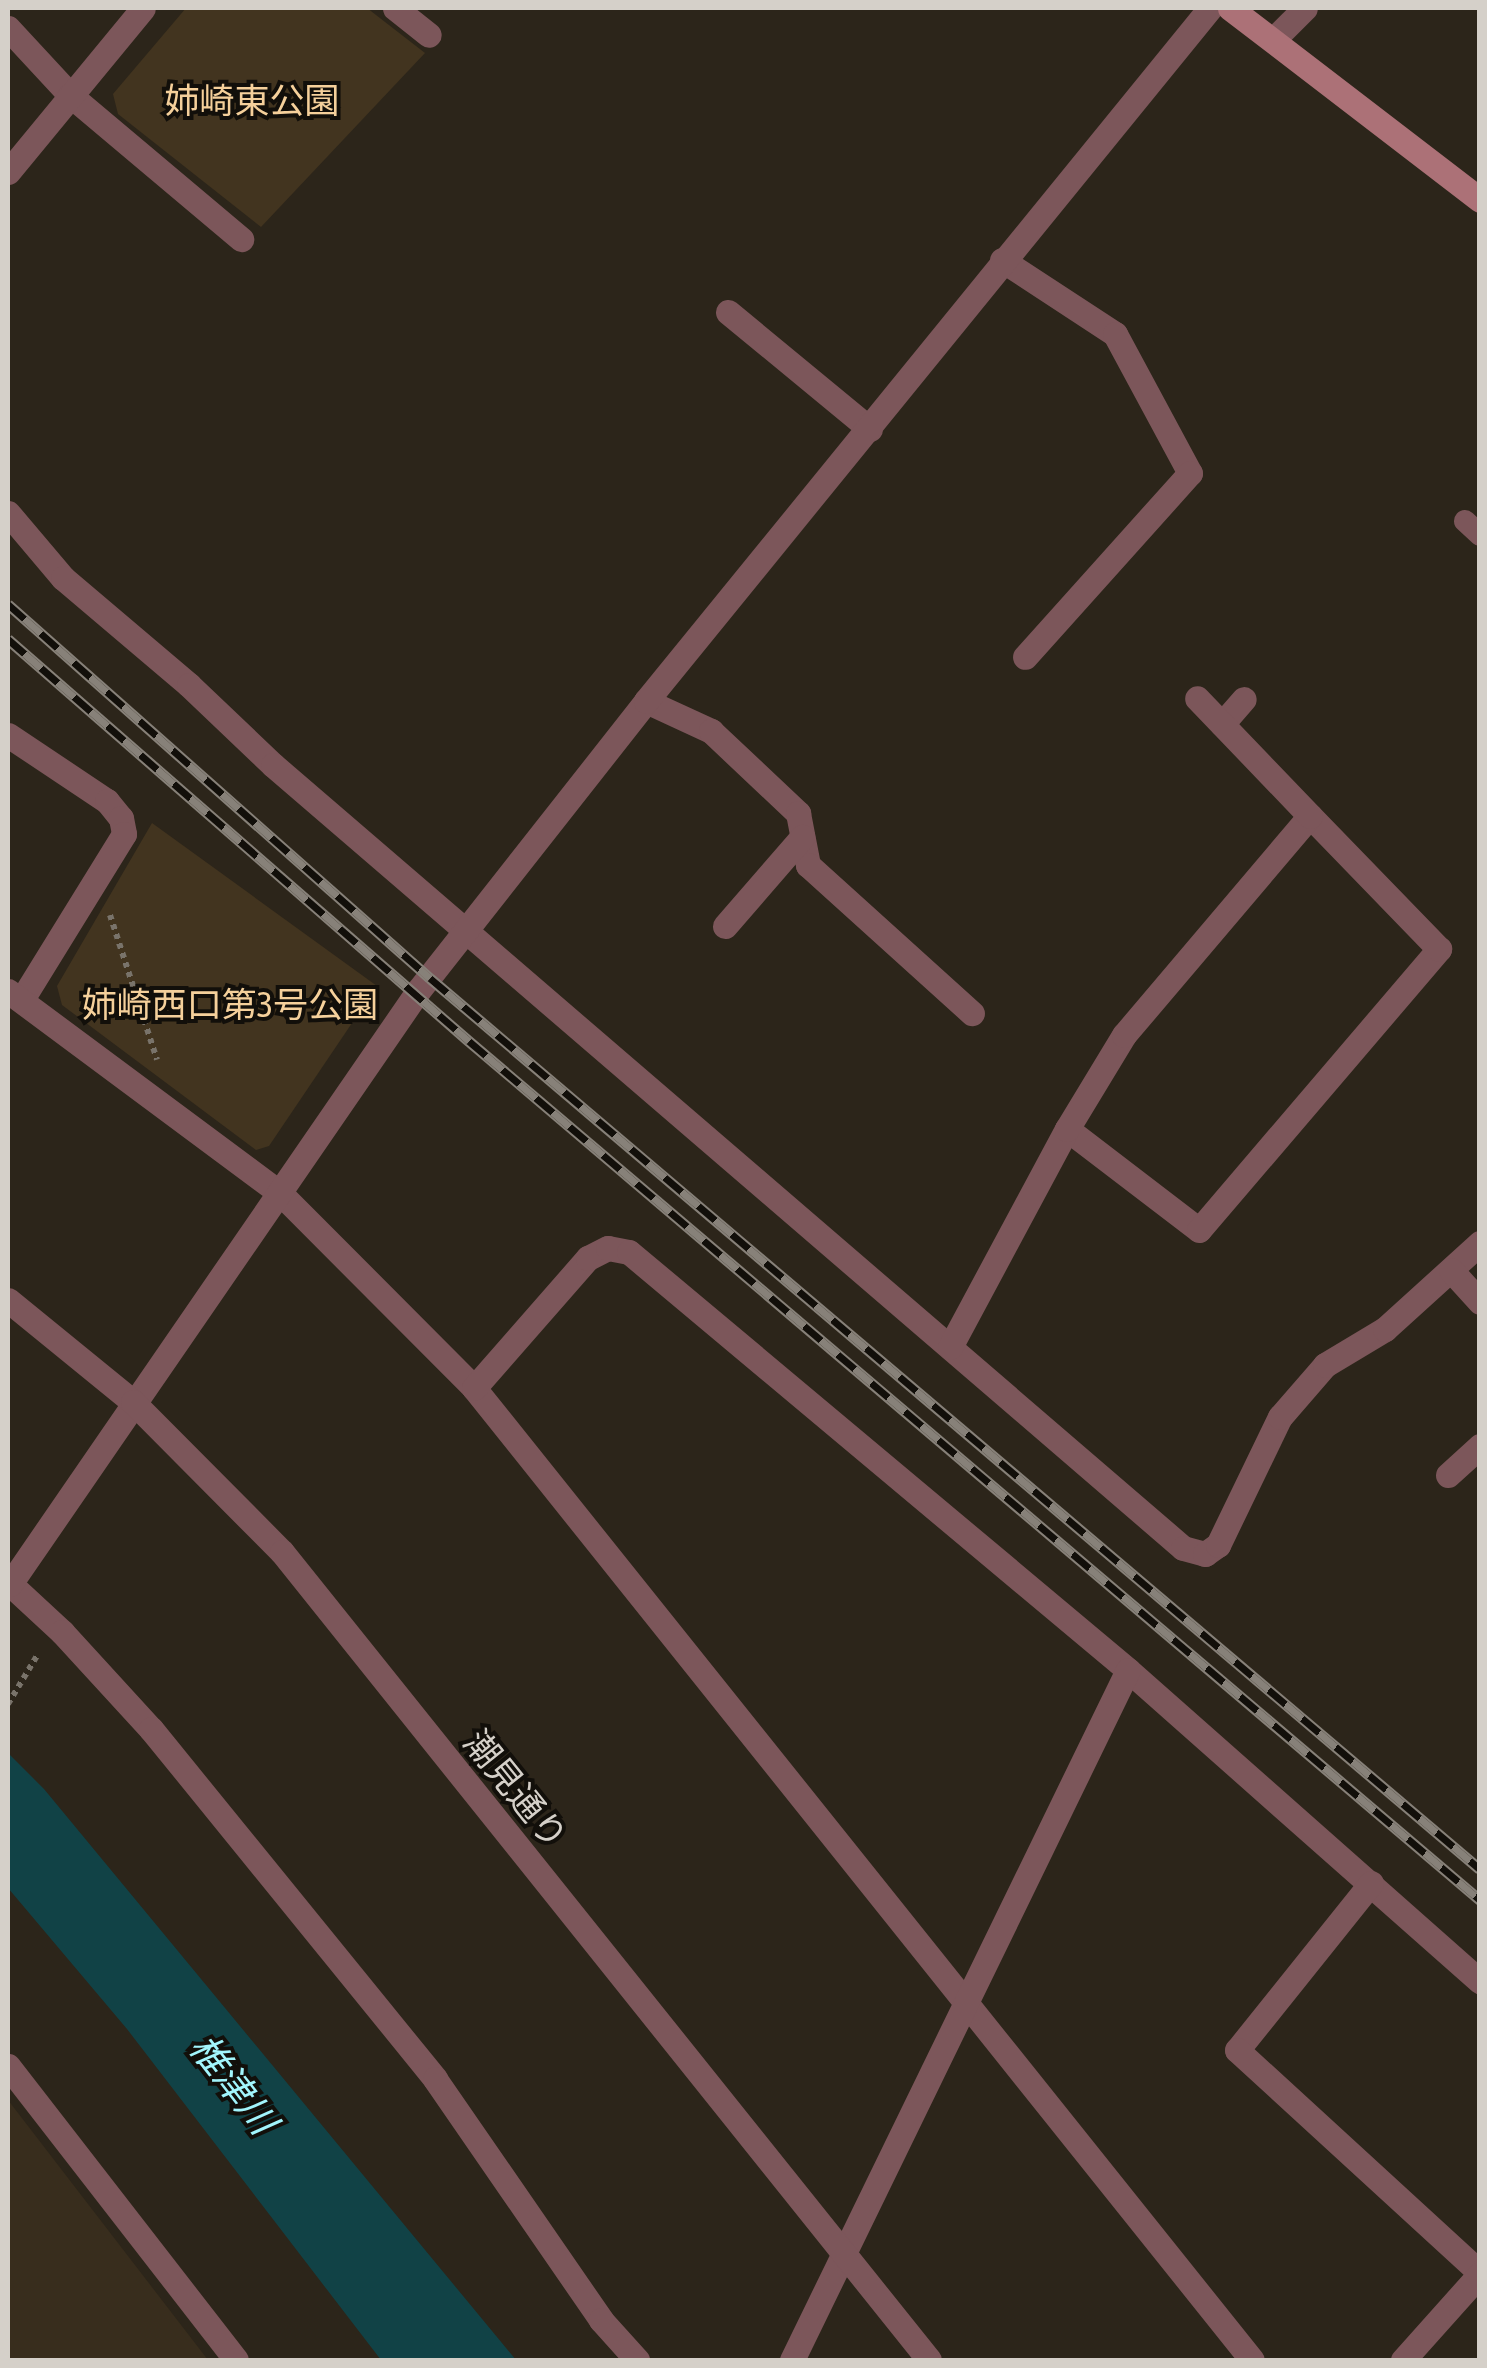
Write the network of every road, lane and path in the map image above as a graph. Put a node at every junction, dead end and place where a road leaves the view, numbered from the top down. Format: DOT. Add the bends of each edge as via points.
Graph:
graph roads {
  1 [pos="143,8"];
  2 [pos="395,8"];
  3 [pos="1210,8"];
  4 [pos="1230,8"];
  5 [pos="1305,8"];
  6 [pos="8,28"];
  7 [pos="429,35"];
  8 [pos="1273,40"];
  9 [pos="70,95"];
  10 [pos="8,172"];
  11 [pos="1480,200"];
  12 [pos="240,238"];
  13 [pos="1002,260"];
  14 [pos="728,312"];
  15 [pos="870,428"];
  16 [pos="8,514"];
  17 [pos="1025,658"];
  18 [pos="1197,698"];
  19 [pos="1244,699"];
  20 [pos="646,701"];
  21 [pos="1222,724"];
  22 [pos="8,735"];
  23 [pos="1310,816"];
  24 [pos="802,836"];
  25 [pos="107,904"];
  26 [pos="726,926"];
  27 [pos="465,930"];
  28 [pos="14,995"];
  29 [pos="972,1014"];
  30 [pos="158,1063"];
  31 [pos="1066,1129"];
  32 [pos="279,1192"];
  33 [pos="1480,1243"];
  34 [pos="1451,1270"];
  35 [pos="8,1300"];
  36 [pos="1480,1302"];
  37 [pos="950,1346"];
  38 [pos="474,1388"];
  39 [pos="133,1402"];
  40 [pos="1480,1446"];
  41 [pos="1448,1475"];
  42 [pos="9,1583"];
  43 [pos="40,1651"];
  44 [pos="1128,1670"];
  45 [pos="8,1704"];
  46 [pos="1371,1883"];
  47 [pos="1480,1980"];
  48 [pos="966,2004"];
  49 [pos="8,2066"];
  50 [pos="845,2255"];
  51 [pos="1480,2273"];
  52 [pos="236,2360"];
  53 [pos="637,2360"];
  54 [pos="792,2360"];
  55 [pos="929,2360"];
  56 [pos="1252,2360"];
  57 [pos="1403,2360"];
  1 -- 9 [label="street"];
  2 -- 7 [label="street"];
  3 -- 13 [label="street"];
  4 -- 8 [label="main road"];
  5 -- 8 [label="street"];
  6 -- 9 [label="street"];
  8 -- 11 [label="main road"];
  9 -- 10 [label="street"];
  9 -- 12 [label="street"];
  13 -- 15 [label="street"];
  13 -- 17 [label="street" via="1115,334 1190,473"];
  14 -- 15 [label="street"];
  15 -- 20 [label="street"];
  16 -- 27 [label="street" via="63,578"];
  18 -- 21 [label="street"];
  19 -- 21 [label="street"];
  20 -- 24 [label="street" via="711,732 798,814"];
  20 -- 27 [label="street"];
  21 -- 23 [label="street"];
  22 -- 28 [label="street" via="106,801 121,818 124,834"];
  23 -- 31 [label="street" via="1124,1035"];
  23 -- 31 [label="street" via="1439,949 1199,1230"];
  24 -- 26 [label="street"];
  24 -- 29 [label="street" via="808,865"];
  25 -- 30 [label="path"];
  27 -- 32 [label="street"];
  27 -- 37 [label="street"];
  28 -- 32 [label="street"];
  31 -- 37 [label="street"];
  32 -- 38 [label="street"];
  32 -- 39 [label="street"];
  33 -- 34 [label="street"];
  34 -- 36 [label="street"];
  34 -- 37 [label="street" via="1385,1329 1324,1365 1280,1417 1231,1523 1205,1554 1184,1548"];
  35 -- 39 [label="street, 潮見通り"];
  38 -- 44 [label="street" via="588,1258 608,1248 629,1252"];
  38 -- 48 [label="street"];
  39 -- 42 [label="street"];
  39 -- 50 [label="street, 潮見通り" via="282,1552"];
  40 -- 41 [label="street"];
  42 -- 53 [label="street" via="152,1729 435,2079 600,2320"];
  43 -- 45 [label="path"];
  44 -- 46 [label="street"];
  44 -- 48 [label="street"];
  46 -- 47 [label="street"];
  46 -- 51 [label="street" via="1236,2050"];
  48 -- 50 [label="street"];
  48 -- 56 [label="street"];
  49 -- 52 [label="street"];
  50 -- 54 [label="street"];
  50 -- 55 [label="street, 潮見通り"];
  51 -- 57 [label="street"];
}
